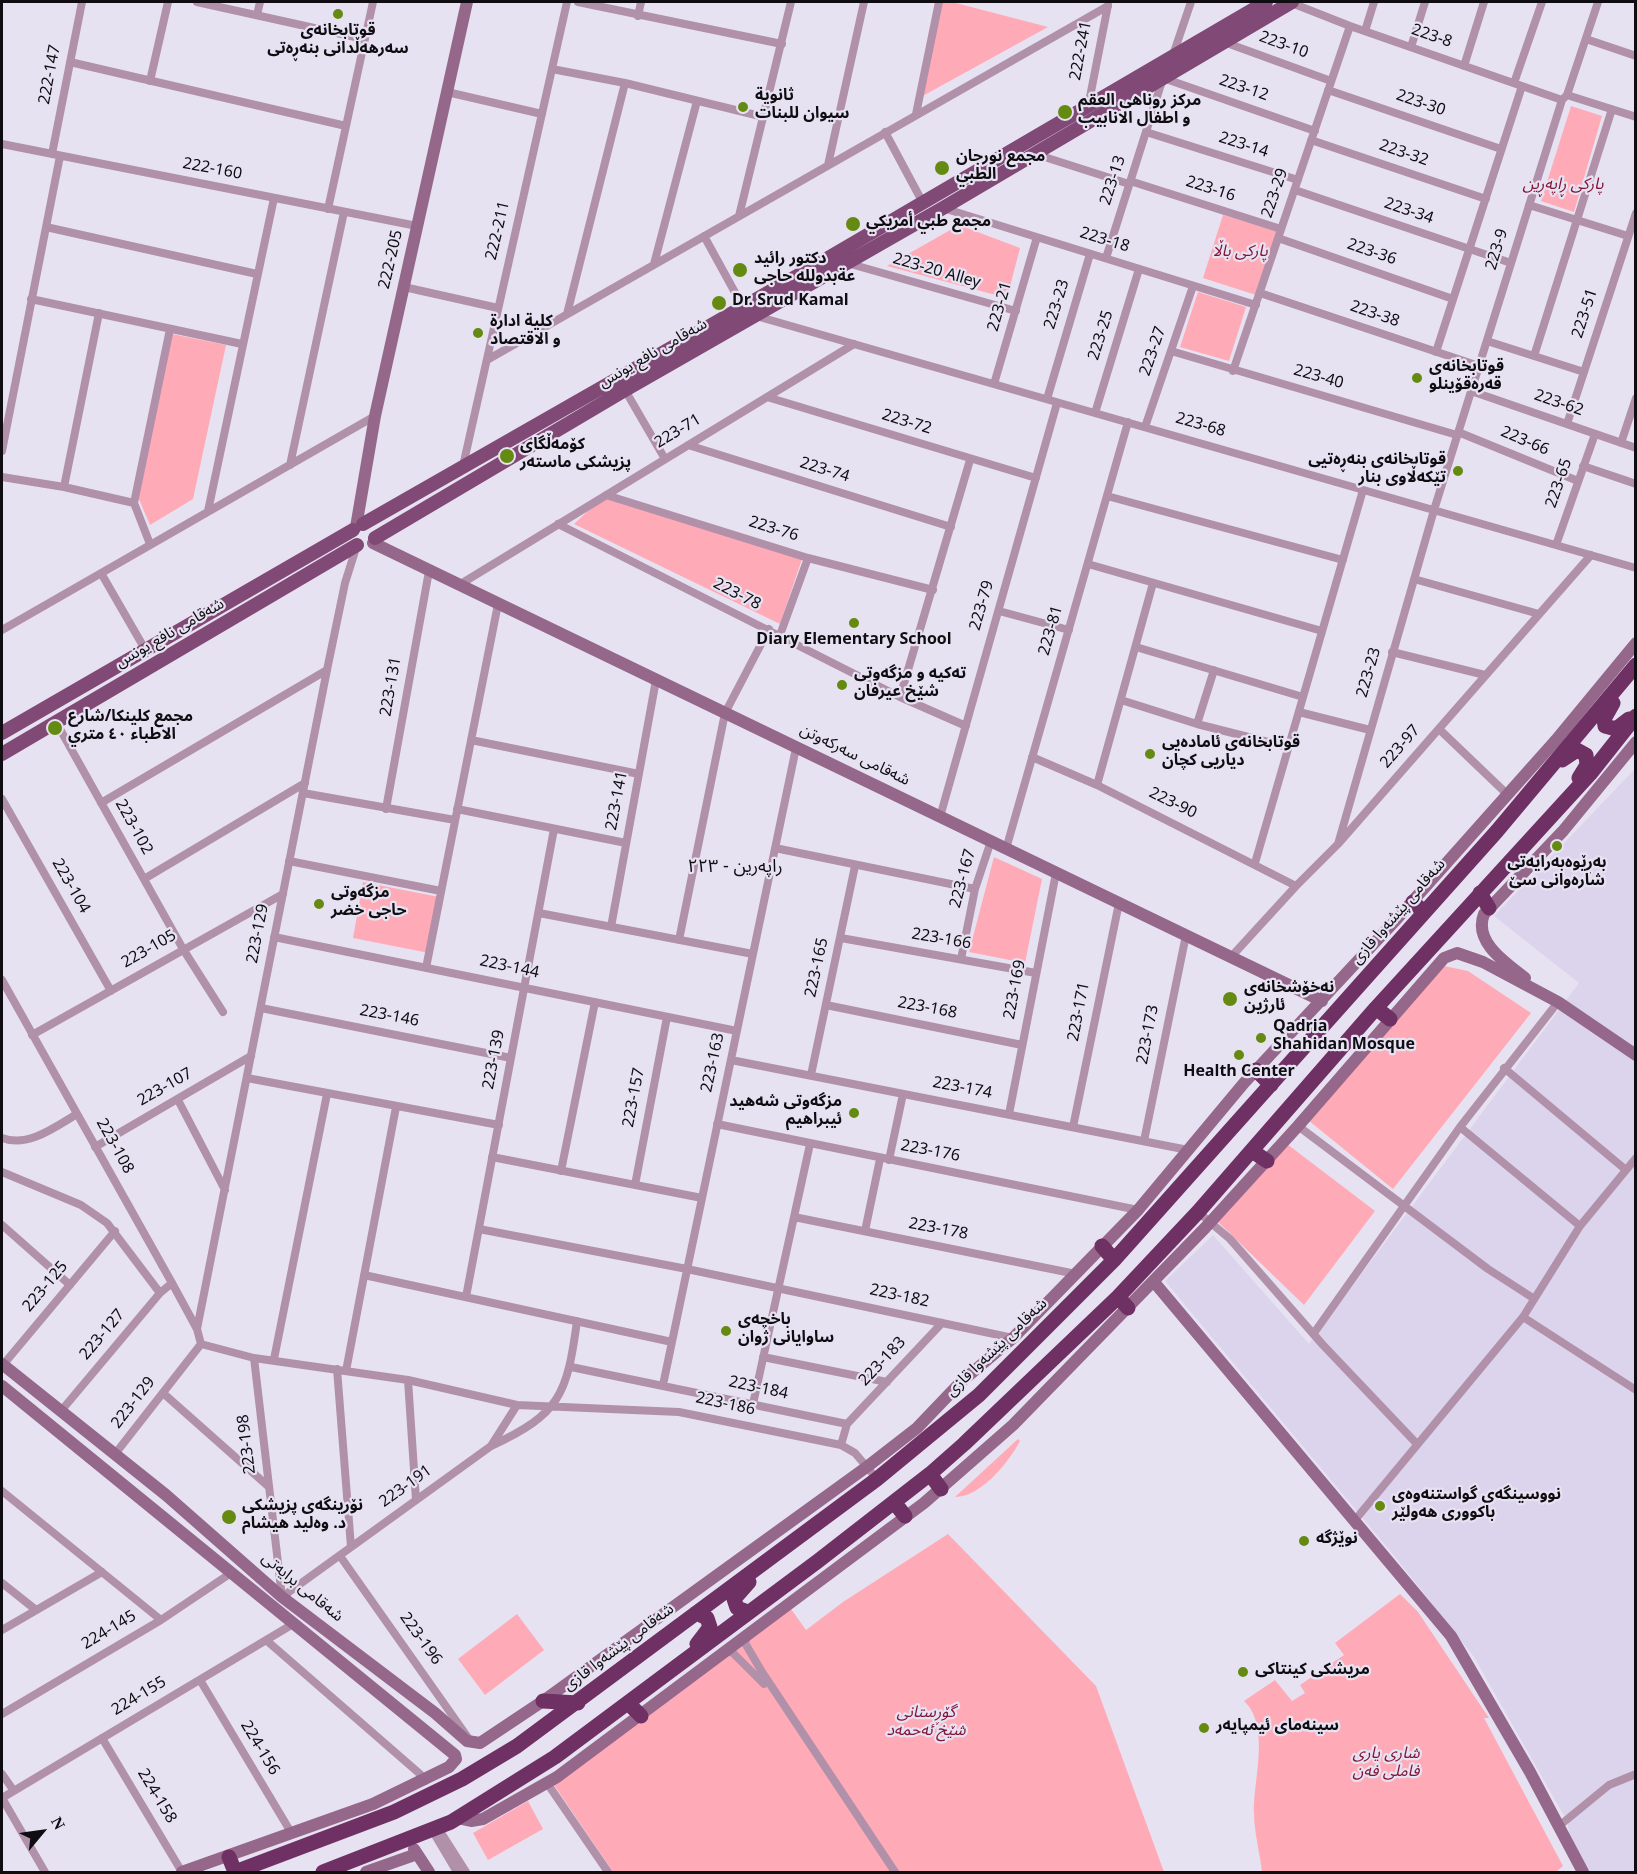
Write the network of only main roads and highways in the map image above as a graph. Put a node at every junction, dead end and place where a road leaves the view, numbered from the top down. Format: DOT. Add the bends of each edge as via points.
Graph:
graph roads {
  1 [pos="1266,2"];
  2 [pos="1290,2"];
  3 [pos="1155,66"];
  4 [pos="1163,78"];
  5 [pos="814,274"];
  6 [pos="357,527"];
  7 [pos="374,540"];
  8 [pos="357,545"];
  9 [pos="1635,666"];
  10 [pos="1635,714"];
  11 [pos="2,733"];
  12 [pos="2,754"];
  13 [pos="1535,786"];
  14 [pos="1550,820"];
  15 [pos="1480,893"];
  16 [pos="1489,908"];
  17 [pos="1376,1008"];
  18 [pos="1390,1018"];
  19 [pos="1256,1070"];
  20 [pos="1271,1085"];
  21 [pos="1252,1150"];
  22 [pos="1267,1161"];
  23 [pos="1102,1246"];
  24 [pos="1114,1260"];
  25 [pos="930,1474"];
  26 [pos="941,1489"];
  27 [pos="894,1502"];
  28 [pos="906,1516"];
  29 [pos="776,1553"];
  30 [pos="748,1612"];
  31 [pos="696,1613"];
  32 [pos="677,1666"];
  33 [pos="543,1701"];
  34 [pos="578,1703"];
  35 [pos="629,1704"];
  36 [pos="641,1716"];
  37 [pos="229,1857"];
  38 [pos="235,1872"];
  39 [pos="323,1872"];
  1 -- 3 [label="main road, شەقامی نافع یونس"];
  2 -- 4 [label="main road, شەقامی نافع یونس"];
  3 -- 4 [label="main road"];
  3 -- 5 [label="main road, شەقامی نافع یونس" via="923,203"];
  4 -- 5 [label="main road, شەقامی نافع یونس" via="847,263"];
  5 -- 6 [label="main road, شەقامی نافع یونس" via="743,307"];
  5 -- 7 [label="main road, شەقامی نافع یونس" via="756,316"];
  6 -- 7 [label="main road" via="372,528"];
  6 -- 8 [label="main road" via="353,540"];
  6 -- 11 [label="main road, شەقامی نافع یونس"];
  7 -- 8 [label="main road, شەقامی نافع یونس" via="367,547"];
  8 -- 12 [label="main road, شەقامی نافع یونس"];
  9 -- 10 [label="highway" via="1607,712 1604,724 1617,729"];
  9 -- 13 [label="highway, شەقامی پێشەوا قازی"];
  10 -- 14 [label="highway"];
  13 -- 14 [label="highway" via="1571,753 1580,751 1587,756 1586,767"];
  13 -- 20 [label="highway, شەقامی پێشەوا قازی" via="1419,907"];
  14 -- 15 [label="highway"];
  15 -- 16 [label="highway"];
  15 -- 17 [label="highway"];
  17 -- 18 [label="highway"];
  17 -- 21 [label="highway"];
  19 -- 20 [label="highway"];
  20 -- 24 [label="highway, شەقامی پێشەوا قازی"];
  21 -- 22 [label="highway"];
  21 -- 25 [label="highway" via="1123,1303"];
  23 -- 24 [label="highway"];
  24 -- 29 [label="highway, شەقامی پێشەوا قازی" via="979,1395 877,1479"];
  25 -- 26 [label="highway"];
  25 -- 27 [label="highway"];
  27 -- 28 [label="highway"];
  27 -- 30 [label="highway"];
  29 -- 30 [label="highway" via="734,1599 737,1608"];
  29 -- 31 [label="highway, شەقامی پێشەوا قازی"];
  30 -- 32 [label="highway"];
  31 -- 32 [label="highway" via="706,1618 710,1627"];
  31 -- 34 [label="highway, شەقامی پێشەوا قازی"];
  32 -- 35 [label="highway"];
  33 -- 34 [label="highway"];
  34 -- 38 [label="highway, شەقامی پێشەوا قازی" via="517,1746 428,1788 394,1812"];
  35 -- 36 [label="highway"];
  35 -- 39 [label="highway" via="555,1757 457,1818"];
  37 -- 38 [label="highway"];
}
